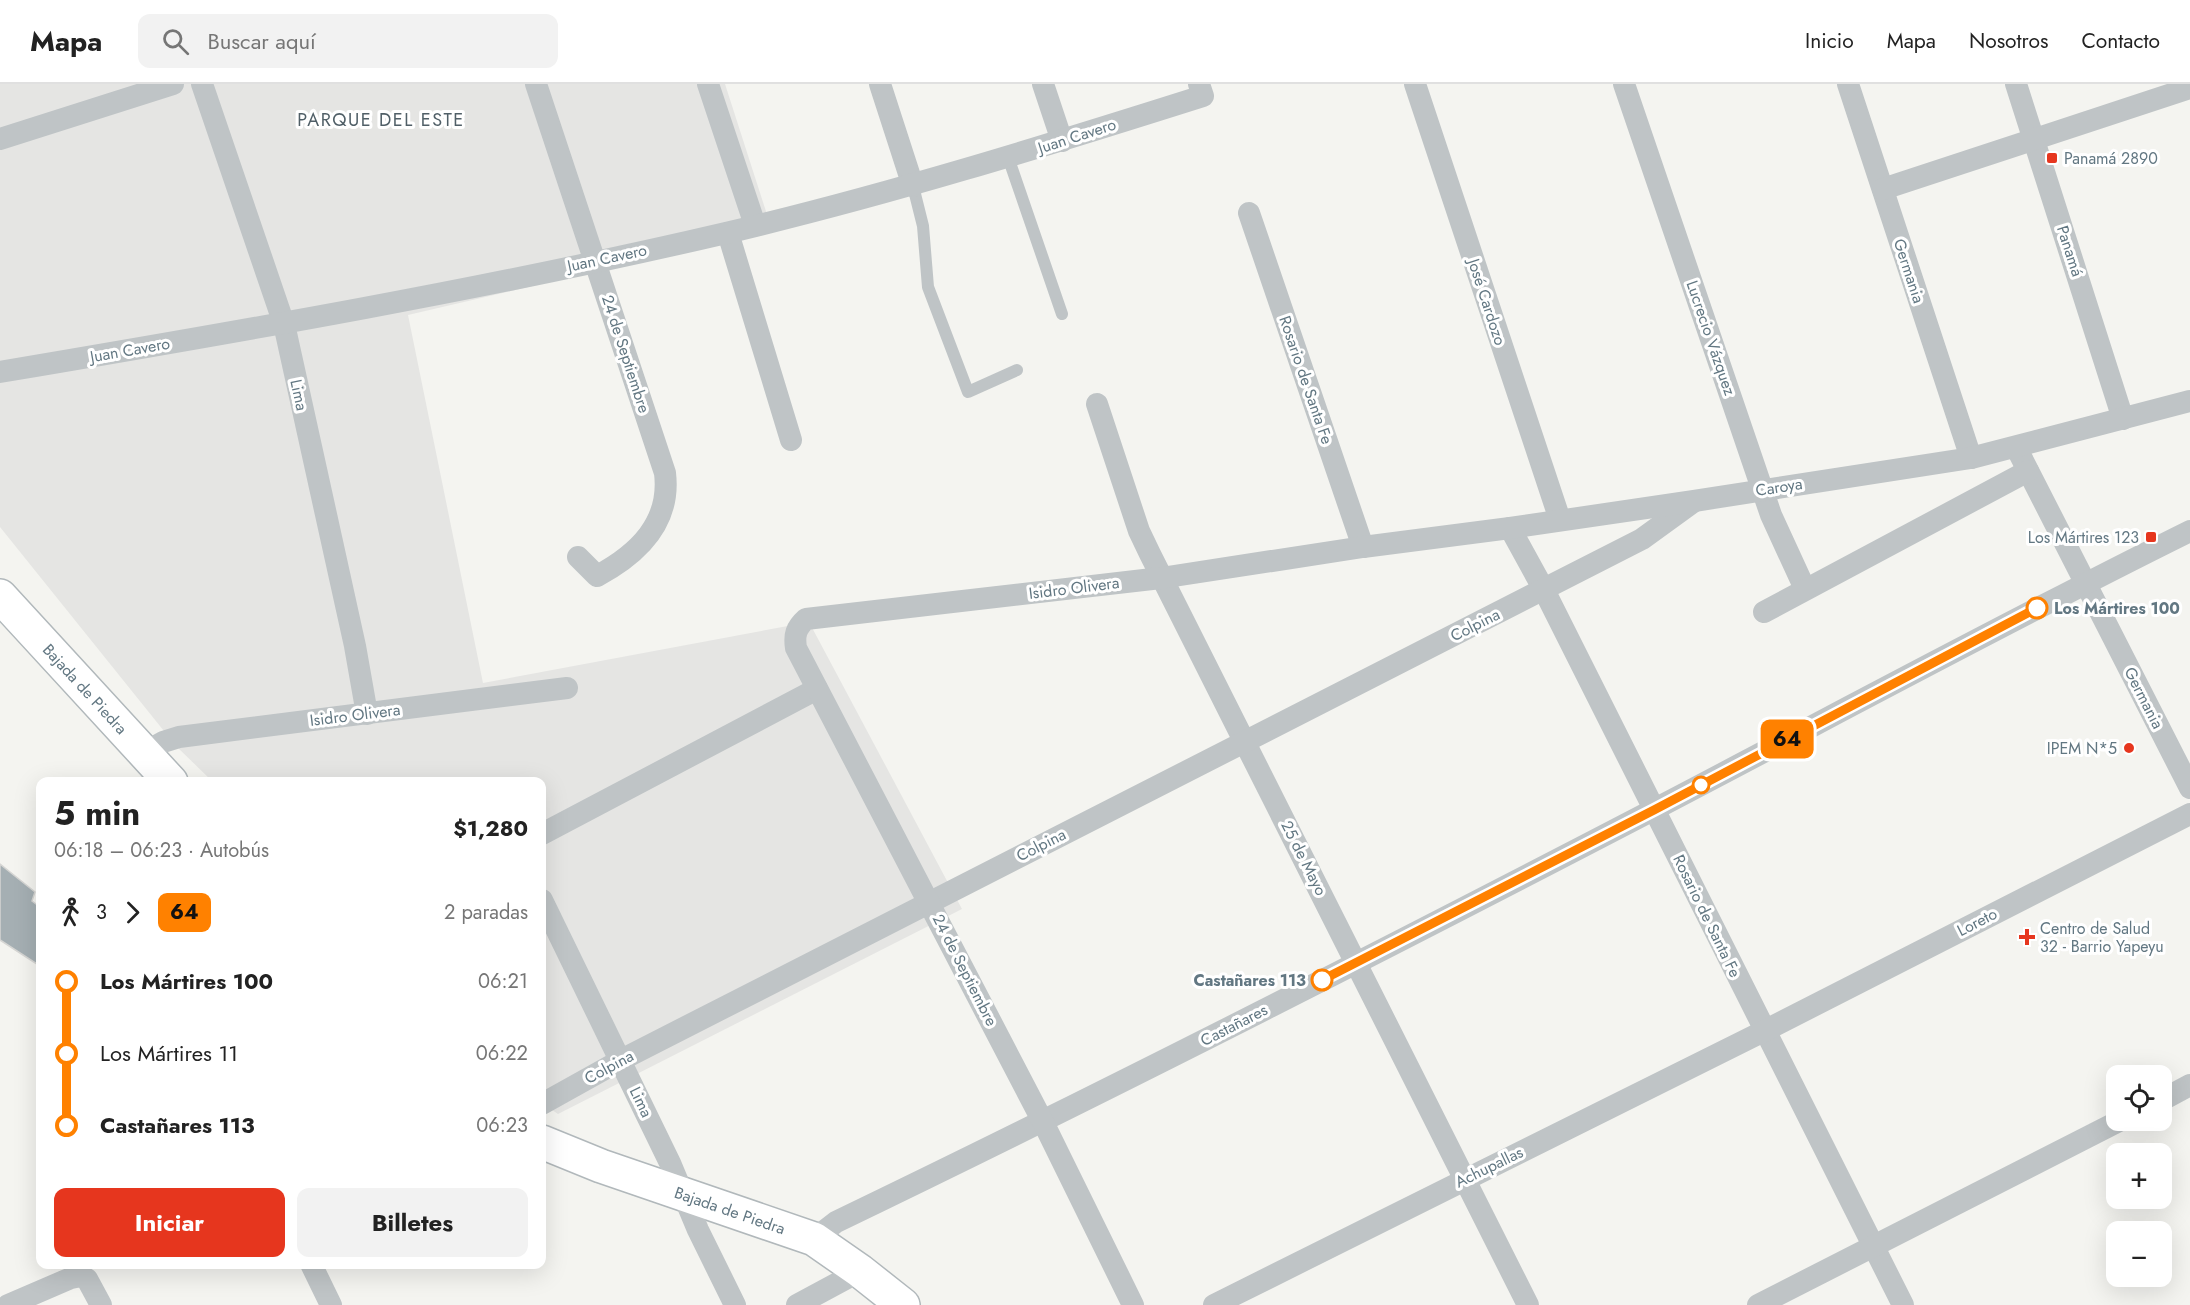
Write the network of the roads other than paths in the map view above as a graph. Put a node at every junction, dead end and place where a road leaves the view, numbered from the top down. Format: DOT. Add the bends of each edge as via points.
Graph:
graph roads {
  1 [pos="173,84"];
  2 [pos="202,84"];
  3 [pos="536,84"];
  4 [pos="708,84"];
  5 [pos="880,84"];
  6 [pos="1043,84"];
  7 [pos="1415,84"];
  8 [pos="1624,84"];
  9 [pos="1848,84"];
  10 [pos="2016,84"];
  11 [pos="2190,88"];
  12 [pos="1201,90"];
  13 [pos="0,139"];
  14 [pos="2034,139"];
  15 [pos="1062,141"];
  16 [pos="1008,157"];
  17 [pos="913,186"];
  18 [pos="1883,189"];
  19 [pos="1249,213"];
  20 [pos="755,225"];
  21 [pos="728,233"];
  22 [pos="594,261"];
  23 [pos="1062,314"];
  24 [pos="284,324"];
  25 [pos="1017,370"];
  26 [pos="0,372"];
  27 [pos="2190,401"];
  28 [pos="1097,404"];
  29 [pos="2123,418"];
  30 [pos="791,440"];
  31 [pos="2016,447"];
  32 [pos="1971,458"];
  33 [pos="2028,471"];
  34 [pos="1763,490"];
  35 [pos="1694,501"];
  36 [pos="1560,520"];
  37 [pos="1510,528"];
  38 [pos="2190,531"];
  39 [pos="1363,547"];
  40 [pos="578,557"];
  41 [pos="1161,578"];
  42 [pos="2085,583"];
  43 [pos="1805,589"];
  44 [pos="1544,590"];
  45 [pos="0,596"];
  46 [pos="1764,612"];
  47 [pos="794,636"];
  48 [pos="567,688"];
  49 [pos="817,689"];
  50 [pos="367,714"];
  51 [pos="1245,741"];
  52 [pos="161,772"];
  53 [pos="2190,788"];
  54 [pos="1654,810"];
  55 [pos="2190,814"];
  56 [pos="546,832"];
  57 [pos="930,902"];
  58 [pos="546,908"];
  59 [pos="1357,962"];
  60 [pos="1764,1031"];
  61 [pos="621,1060"];
  62 [pos="2190,1085"];
  63 [pos="2172,1095"];
  64 [pos="546,1102"];
  65 [pos="1043,1122"];
  66 [pos="2106,1128"];
  67 [pos="546,1143"];
  68 [pos="1464,1179"];
  69 [pos="684,1194"];
  70 [pos="814,1239"];
  71 [pos="1873,1246"];
  72 [pos="313,1269"];
  73 [pos="860,1271"];
  74 [pos="8,1305"];
  75 [pos="101,1305"];
  76 [pos="331,1305"];
  77 [pos="735,1305"];
  78 [pos="797,1305"];
  79 [pos="903,1305"];
  80 [pos="1133,1305"];
  81 [pos="1214,1305"];
  82 [pos="1528,1305"];
  83 [pos="1758,1305"];
  84 [pos="1903,1305"];
  1 -- 13 [label="street"];
  2 -- 24 [label="street, Lima"];
  3 -- 22 [label="street, 24 de Septiembre"];
  4 -- 20 [label="street"];
  5 -- 17 [label="street"];
  6 -- 15 [label="street"];
  7 -- 36 [label="street, José Cardozo"];
  8 -- 34 [label="street, Lucrecio Vázquez"];
  9 -- 18 [label="street, Germania"];
  10 -- 14 [label="street, Panamá"];
  11 -- 14 [label="street"];
  12 -- 15 [label="street, Juan Cavero"];
  14 -- 18 [label="street"];
  14 -- 29 [label="street, Panamá"];
  15 -- 16 [label="street, Juan Cavero"];
  16 -- 17 [label="street, Juan Cavero"];
  16 -- 23 [label="lane"];
  17 -- 20 [label="street, Juan Cavero"];
  17 -- 25 [label="lane" via="923,226 928,287 968,392"];
  18 -- 32 [label="street, Germania"];
  19 -- 39 [label="street, Rosario de Santa Fe"];
  20 -- 21 [label="street, Juan Cavero"];
  21 -- 22 [label="street, Juan Cavero"];
  21 -- 30 [label="street"];
  22 -- 24 [label="street, Juan Cavero"];
  22 -- 40 [label="street, 24 de Septiembre" via="667,489 653,530 610,569 597,576"];
  24 -- 26 [label="street, Juan Cavero"];
  24 -- 50 [label="street, Lima"];
  27 -- 29 [label="street, Caroya"];
  28 -- 41 [label="street, 25 de Mayo" via="1139,531"];
  29 -- 31 [label="street, Caroya"];
  31 -- 32 [label="street, Caroya"];
  31 -- 33 [label="street, Germania"];
  32 -- 34 [label="street, Caroya"];
  33 -- 42 [label="street, Germania"];
  33 -- 43 [label="street"];
  34 -- 35 [label="street, Caroya"];
  34 -- 43 [label="street, Lucrecio Vázquez"];
  35 -- 36 [label="street, Caroya"];
  35 -- 44 [label="street, Colpina" via="1642,539"];
  36 -- 37 [label="street, Caroya"];
  37 -- 39 [label="street, Caroya"];
  37 -- 44 [label="street, Rosario de Santa Fe"];
  38 -- 42 [label="street, Castañares"];
  39 -- 41 [label="street, Isidro Olivera"];
  41 -- 47 [label="street, Isidro Olivera" via="806,619"];
  41 -- 51 [label="street, 25 de Mayo"];
  42 -- 53 [label="street, Germania"];
  42 -- 54 [label="street, Castañares"];
  43 -- 46 [label="street"];
  44 -- 51 [label="street, Colpina"];
  44 -- 54 [label="street, Rosario de Santa Fe"];
  45 -- 52 [label="main road, Bajada de Piedra"];
  47 -- 49 [label="street, 24 de Septiembre"];
  48 -- 50 [label="street, Isidro Olivera"];
  49 -- 56 [label="street"];
  49 -- 57 [label="street, 24 de Septiembre"];
  50 -- 52 [label="street, Isidro Olivera" via="179,737 163,742"];
  51 -- 57 [label="street, Colpina"];
  51 -- 59 [label="street, 25 de Mayo"];
  54 -- 59 [label="street, Castañares"];
  54 -- 60 [label="street, Rosario de Santa Fe"];
  55 -- 60 [label="street, Loreto"];
  57 -- 61 [label="street, Colpina"];
  57 -- 65 [label="street, 24 de Septiembre"];
  58 -- 61 [label="street, Lima"];
  59 -- 65 [label="street, Castañares"];
  59 -- 68 [label="street, 25 de Mayo"];
  60 -- 68 [label="street, Achupallas"];
  60 -- 71 [label="street, Rosario de Santa Fe"];
  61 -- 64 [label="street, Colpina"];
  61 -- 69 [label="street, Lima"];
  62 -- 63 [label="street"];
  65 -- 70 [label="street, Castañares" via="836,1222"];
  65 -- 80 [label="street, 24 de Septiembre"];
  66 -- 71 [label="street"];
  67 -- 69 [label="main road, Bajada de Piedra"];
  68 -- 81 [label="street, Achupallas"];
  68 -- 82 [label="street, 25 de Mayo"];
  69 -- 70 [label="main road, Bajada de Piedra"];
  69 -- 77 [label="street, Lima"];
  70 -- 73 [label="main road, Bajada de Piedra"];
  71 -- 83 [label="street"];
  71 -- 84 [label="street, Rosario de Santa Fe"];
  72 -- 76 [label="street"];
  73 -- 78 [label="street"];
  73 -- 79 [label="main road, Bajada de Piedra"];
  74 -- 75 [label="street" via="81,1276 87,1279"];
}
